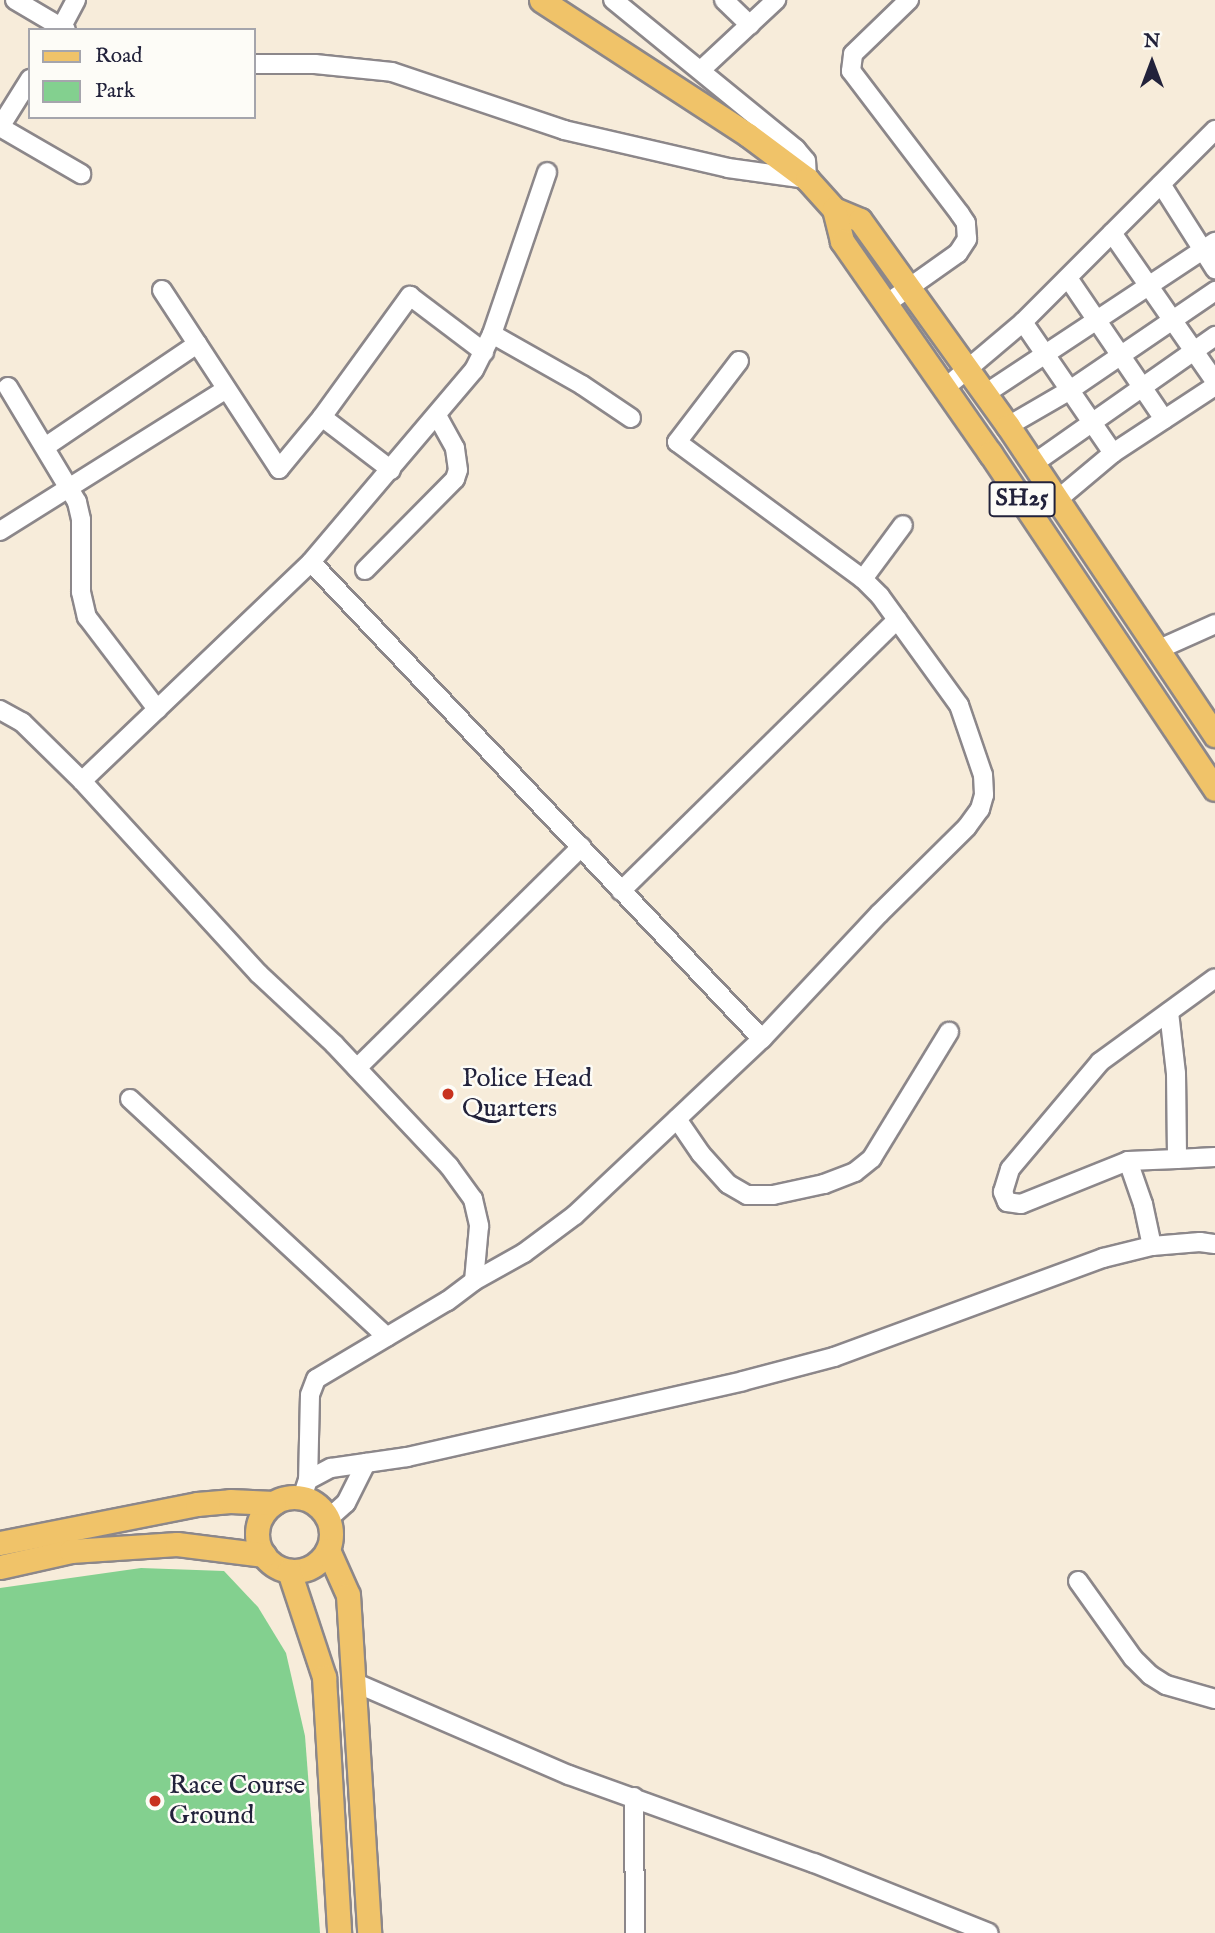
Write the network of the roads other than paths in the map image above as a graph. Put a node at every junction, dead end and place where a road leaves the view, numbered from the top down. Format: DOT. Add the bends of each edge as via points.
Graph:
graph roads {
  1 [pos="15,0"];
  2 [pos="76,0"];
  3 [pos="541,0"];
  4 [pos="613,0"];
  5 [pos="724,0"];
  6 [pos="776,0"];
  7 [pos="909,0"];
  8 [pos="750,25"];
  9 [pos="61,28"];
  10 [pos="63,28"];
  11 [pos="256,64"];
  12 [pos="701,70"];
  13 [pos="28,82"];
  14 [pos="0,127"];
  15 [pos="1215,130"];
  16 [pos="547,172"];
  17 [pos="81,174"];
  18 [pos="807,179"];
  19 [pos="1161,184"];
  20 [pos="834,209"];
  21 [pos="1112,233"];
  22 [pos="1209,247"];
  23 [pos="1215,269"];
  24 [pos="1068,278"];
  25 [pos="1150,286"];
  26 [pos="911,288"];
  27 [pos="162,290"];
  28 [pos="1215,291"];
  29 [pos="886,304"];
  30 [pos="1172,320"];
  31 [pos="1098,321"];
  32 [pos="1023,322"];
  33 [pos="492,334"];
  34 [pos="1215,336"];
  35 [pos="197,344"];
  36 [pos="484,352"];
  37 [pos="1194,352"];
  38 [pos="1046,355"];
  39 [pos="1121,355"];
  40 [pos="739,361"];
  41 [pos="966,370"];
  42 [pos="1215,384"];
  43 [pos="8,387"];
  44 [pos="945,388"];
  45 [pos="1144,388"];
  46 [pos="226,389"];
  47 [pos="1070,390"];
  48 [pos="985,394"];
  49 [pos="437,416"];
  50 [pos="322,417"];
  51 [pos="631,418"];
  52 [pos="1164,419"];
  53 [pos="1093,424"];
  54 [pos="1008,426"];
  55 [pos="45,447"];
  56 [pos="1113,453"];
  57 [pos="1033,464"];
  58 [pos="391,470"];
  59 [pos="71,488"];
  60 [pos="1057,500"];
  61 [pos="903,525"];
  62 [pos="0,531"];
  63 [pos="311,562"];
  64 [pos="365,569"];
  65 [pos="863,579"];
  66 [pos="897,620"];
  67 [pos="1215,624"];
  68 [pos="1157,650"];
  69 [pos="157,709"];
  70 [pos="0,710"];
  71 [pos="1215,735"];
  72 [pos="82,780"];
  73 [pos="1215,789"];
  74 [pos="581,847"];
  75 [pos="621,891"];
  76 [pos="1215,978"];
  77 [pos="1169,1012"];
  78 [pos="949,1032"];
  79 [pos="762,1039"];
  80 [pos="357,1069"];
  81 [pos="130,1099"];
  82 [pos="677,1119"];
  83 [pos="1215,1157"];
  84 [pos="1177,1159"];
  85 [pos="1128,1161"];
  86 [pos="1215,1244"];
  87 [pos="1152,1246"];
  88 [pos="474,1281"];
  89 [pos="387,1337"];
  90 [pos="366,1463"];
  91 [pos="305,1489"];
  92 [pos="274,1503"];
  93 [pos="328,1519"];
  94 [pos="0,1543"];
  95 [pos="328,1550"];
  96 [pos="264,1555"];
  97 [pos="0,1567"];
  98 [pos="289,1571"];
  99 [pos="1078,1581"];
  100 [pos="356,1684"];
  101 [pos="1215,1699"];
  102 [pos="634,1797"];
  103 [pos="338,1933"];
  104 [pos="369,1933"];
  105 [pos="635,1933"];
  106 [pos="989,1933"];
  1 -- 9 [label="street"];
  2 -- 10 [label="street"];
  3 -- 18 [label="main road, SH25" via="748,135"];
  4 -- 12 [label="street"];
  5 -- 8 [label="street"];
  6 -- 8 [label="street"];
  7 -- 26 [label="street" via="853,54 850,65 966,223 964,248"];
  8 -- 12 [label="street"];
  11 -- 18 [label="street" via="392,72 564,130 728,168"];
  12 -- 18 [label="street" via="796,149 806,161"];
  13 -- 14 [label="street"];
  14 -- 17 [label="street"];
  15 -- 19 [label="street"];
  16 -- 33 [label="street"];
  18 -- 20 [label="main road, SH25"];
  19 -- 21 [label="street"];
  19 -- 22 [label="street"];
  20 -- 26 [label="main road, SH25" via="860,220"];
  20 -- 29 [label="main road, SH25" via="842,241"];
  21 -- 24 [label="street"];
  21 -- 25 [label="street"];
  22 -- 23 [label="street"];
  22 -- 25 [label="street"];
  24 -- 31 [label="street"];
  24 -- 32 [label="street"];
  25 -- 30 [label="street"];
  25 -- 31 [label="street"];
  26 -- 29 [label="street"];
  26 -- 41 [label="main road, SH25"];
  27 -- 35 [label="street"];
  28 -- 30 [label="street"];
  29 -- 44 [label="main road, SH25"];
  30 -- 37 [label="street"];
  30 -- 39 [label="street"];
  31 -- 38 [label="street"];
  31 -- 39 [label="street"];
  32 -- 38 [label="street"];
  32 -- 41 [label="street"];
  33 -- 36 [label="street"];
  33 -- 51 [label="street"];
  34 -- 37 [label="street"];
  35 -- 46 [label="street"];
  35 -- 55 [label="street"];
  36 -- 49 [label="street"];
  36 -- 50 [label="street" via="410,296"];
  37 -- 42 [label="street"];
  37 -- 45 [label="street"];
  38 -- 47 [label="street"];
  38 -- 48 [label="street"];
  39 -- 45 [label="street"];
  39 -- 47 [label="street"];
  40 -- 65 [label="street" via="677,442"];
  41 -- 44 [label="street"];
  41 -- 48 [label="main road, SH25"];
  42 -- 52 [label="street"];
  43 -- 55 [label="street"];
  44 -- 73 [label="main road, SH25"];
  45 -- 52 [label="street"];
  45 -- 53 [label="street"];
  46 -- 50 [label="street" via="279,469"];
  46 -- 59 [label="street"];
  47 -- 53 [label="street"];
  47 -- 54 [label="street"];
  48 -- 54 [label="main road, SH25"];
  49 -- 58 [label="street"];
  49 -- 64 [label="street" via="458,459 454,479"];
  50 -- 58 [label="street"];
  52 -- 56 [label="street"];
  53 -- 56 [label="street"];
  53 -- 57 [label="street"];
  54 -- 57 [label="main road, SH25"];
  55 -- 59 [label="street"];
  56 -- 60 [label="street"];
  57 -- 60 [label="main road, SH25"];
  58 -- 63 [label="street"];
  59 -- 62 [label="street"];
  59 -- 69 [label="street" via="81,520 81,592 87,618"];
  60 -- 68 [label="main road, SH25"];
  61 -- 65 [label="street"];
  63 -- 69 [label="street"];
  63 -- 74 [label="street"];
  65 -- 66 [label="street"];
  66 -- 75 [label="street"];
  66 -- 79 [label="street" via="959,705 983,775 980,809"];
  67 -- 68 [label="street"];
  68 -- 71 [label="main road, SH25"];
  69 -- 72 [label="street"];
  70 -- 72 [label="street" via="22,722"];
  72 -- 80 [label="street" via="259,974"];
  74 -- 75 [label="street"];
  74 -- 80 [label="street"];
  75 -- 79 [label="street"];
  76 -- 77 [label="street"];
  77 -- 84 [label="street" via="1176,1073"];
  77 -- 85 [label="street" via="1100,1062 1010,1169 1003,1192 1007,1202 1021,1204"];
  78 -- 82 [label="street" via="872,1158 855,1172 824,1184 773,1195 747,1195 728,1184"];
  79 -- 82 [label="street"];
  80 -- 88 [label="street" via="449,1166 473,1199 479,1226"];
  81 -- 89 [label="street"];
  82 -- 88 [label="street" via="575,1215 524,1253"];
  83 -- 84 [label="street"];
  84 -- 85 [label="street"];
  85 -- 87 [label="street"];
  86 -- 87 [label="street"];
  87 -- 90 [label="street" via="1090,1262 834,1357 552,1426"];
  88 -- 89 [label="street"];
  89 -- 91 [label="street" via="316,1379 310,1395"];
  90 -- 91 [label="street" via="331,1468"];
  90 -- 93 [label="street" via="346,1503"];
  91 -- 92 [label="main road"];
  91 -- 93 [label="main road"];
  92 -- 94 [label="main road" via="197,1504"];
  92 -- 96 [label="main road" via="260,1521 259,1545"];
  93 -- 95 [label="main road"];
  95 -- 98 [label="main road" via="312,1567"];
  95 -- 100 [label="main road" via="348,1595"];
  96 -- 97 [label="main road" via="177,1544 71,1552"];
  96 -- 98 [label="main road"];
  98 -- 103 [label="main road" via="324,1677"];
  99 -- 101 [label="street" via="1150,1675 1166,1685"];
  100 -- 102 [label="street"];
  100 -- 104 [label="main road"];
  102 -- 105 [label="street"];
  102 -- 106 [label="street"];
}
